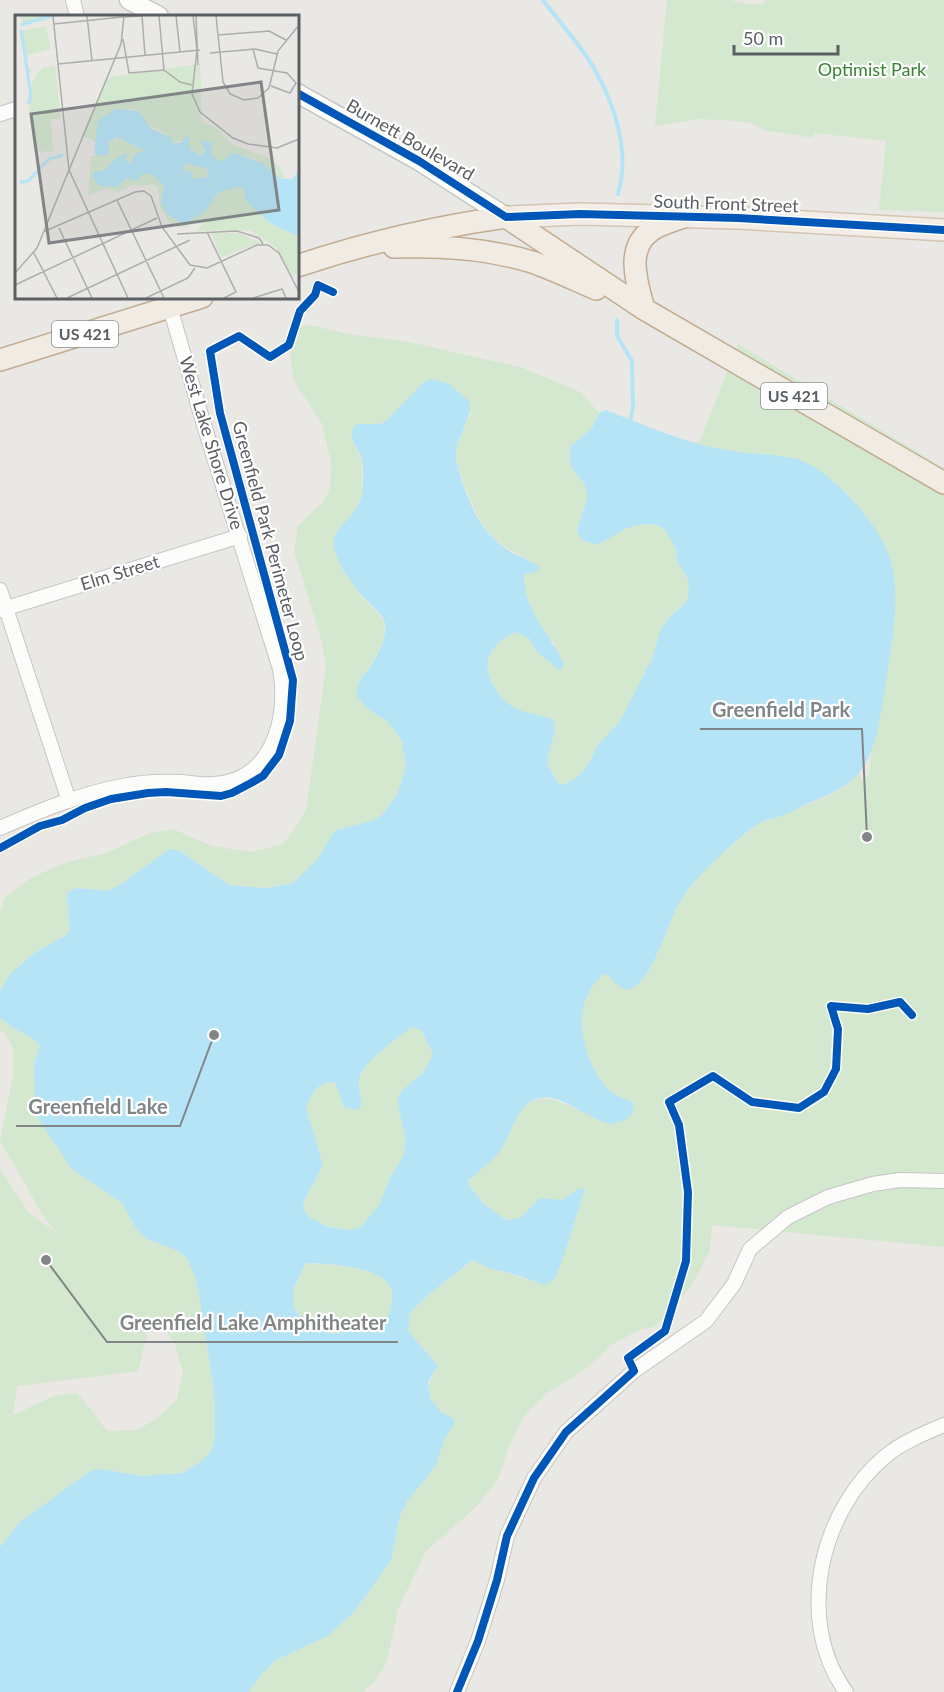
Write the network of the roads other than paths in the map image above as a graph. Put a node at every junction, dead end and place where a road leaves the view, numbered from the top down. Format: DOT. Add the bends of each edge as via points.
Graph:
graph roads {
  1 [pos="73,0"];
  2 [pos="129,0"];
  3 [pos="77,15"];
  4 [pos="157,15"];
  5 [pos="298,94"];
  6 [pos="15,110"];
  7 [pos="0,114"];
  8 [pos="686,216"];
  9 [pos="506,217"];
  10 [pos="944,230"];
  11 [pos="349,249"];
  12 [pos="298,266"];
  13 [pos="195,298"];
  14 [pos="168,302"];
  15 [pos="644,309"];
  16 [pos="0,360"];
  17 [pos="944,483"];
  18 [pos="240,536"];
  19 [pos="0,590"];
  20 [pos="3,610"];
  21 [pos="69,801"];
  22 [pos="0,828"];
  23 [pos="944,1181"];
  24 [pos="944,1425"];
  25 [pos="457,1692"];
  26 [pos="846,1692"];
  1 -- 3 [label="street"];
  2 -- 4 [label="main road"];
  5 -- 9 [label="main road, Burnett Boulevard" via="419,161"];
  6 -- 7 [label="street"];
  8 -- 9 [label="main road, South Front Street"];
  8 -- 10 [label="main road, South Front Street"];
  8 -- 15 [label="highway" via="657,226 635,252 634,276"];
  9 -- 11 [label="highway" via="449,225"];
  9 -- 15 [label="highway, Burnett Boulevard / US 421"];
  11 -- 12 [label="highway"];
  11 -- 15 [label="highway" via="441,246 484,250 533,263"];
  13 -- 14 [label="highway, US 421"];
  14 -- 16 [label="highway, US 421"];
  14 -- 18 [label="street, West Lake Shore Drive"];
  15 -- 17 [label="highway, Burnett Boulevard / US 421"];
  18 -- 20 [label="street, Elm Street"];
  18 -- 21 [label="street, West Lake Shore Drive" via="283,684 282,712 270,751 254,769 235,780 215,784 142,783"];
  19 -- 20 [label="street"];
  20 -- 21 [label="street"];
  21 -- 22 [label="street, West Lake Shore Drive"];
  23 -- 25 [label="street" via="873,1184 828,1197 788,1217 750,1250 734,1284 706,1321 634,1371 566,1432 534,1478 507,1536 478,1641"];
  24 -- 26 [label="street" via="899,1447 871,1470 849,1498 827,1545 821,1574 820,1626 833,1670"];
}
